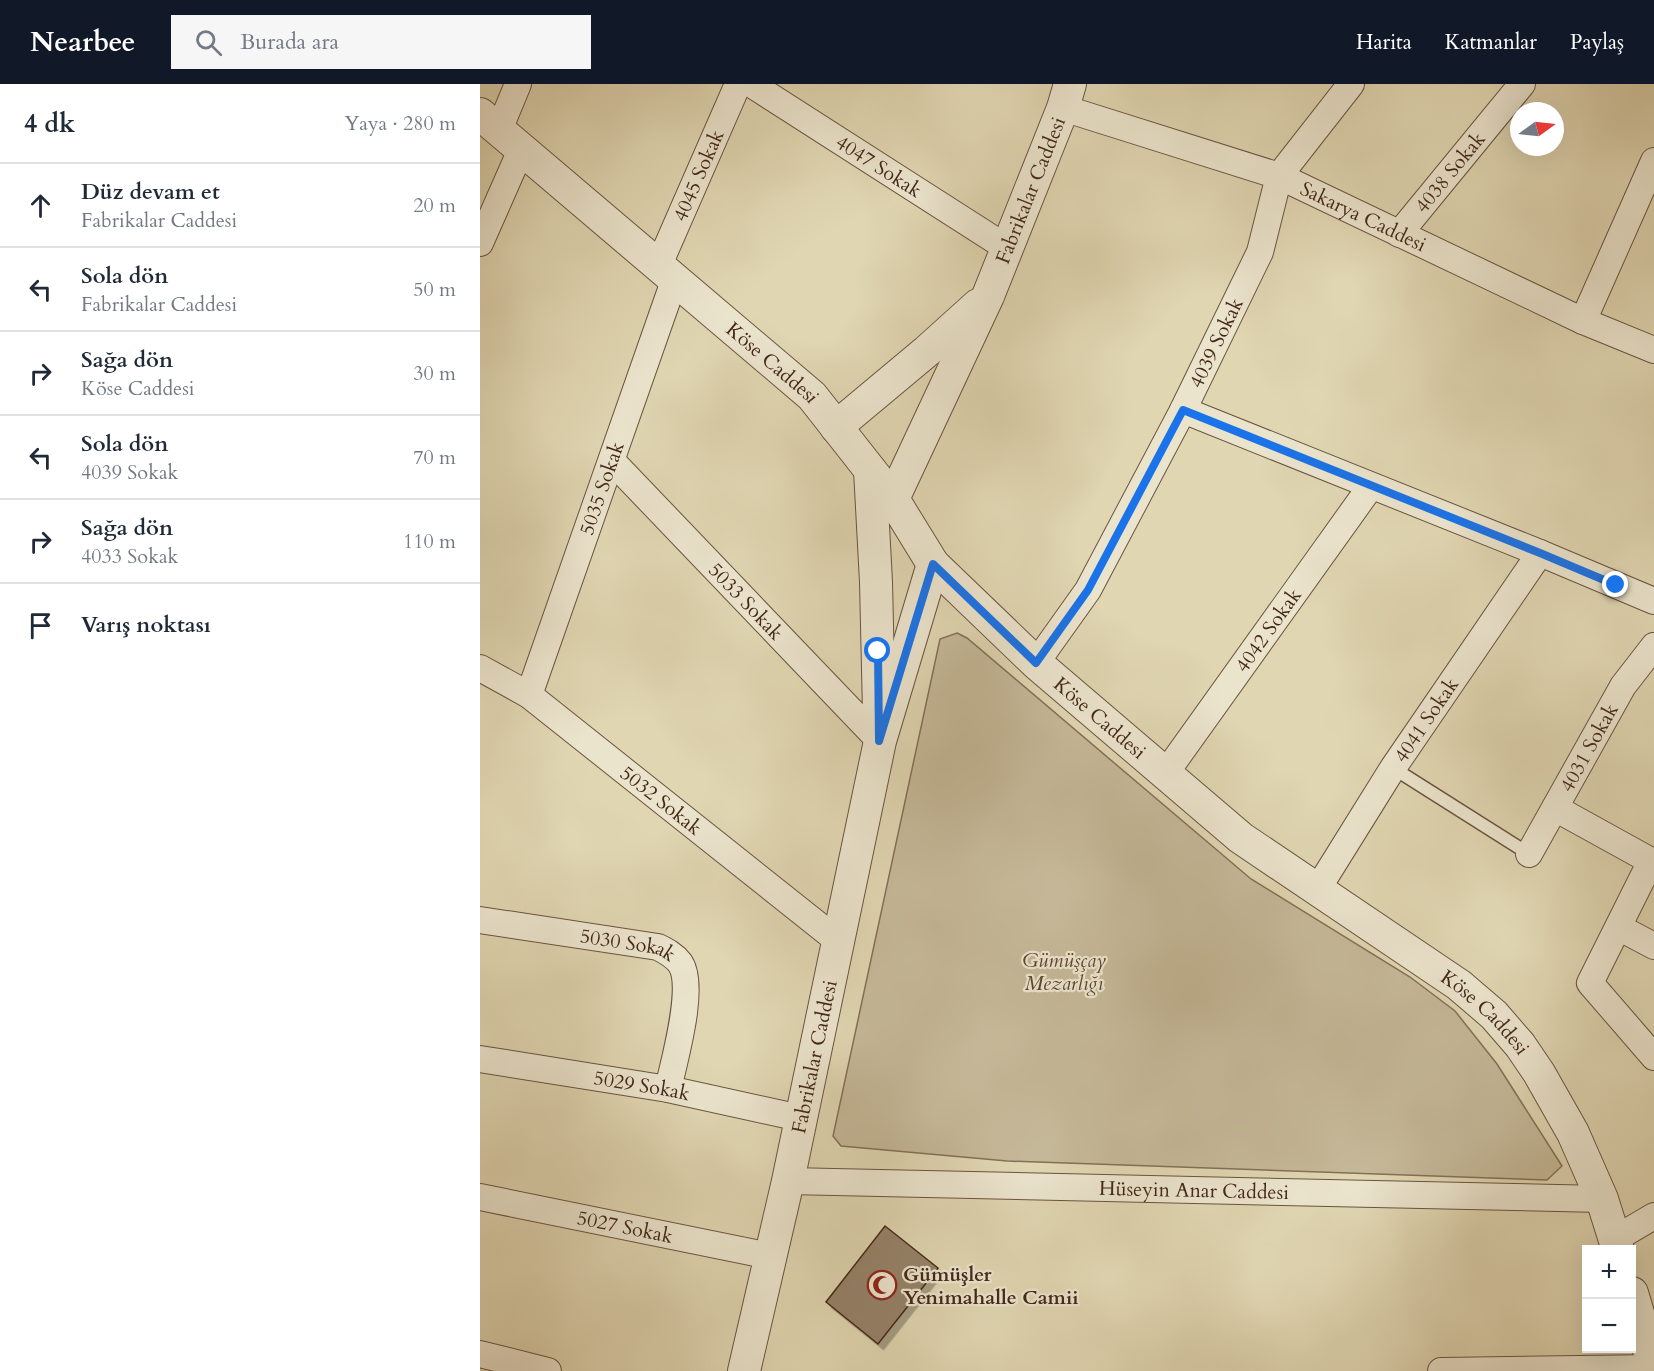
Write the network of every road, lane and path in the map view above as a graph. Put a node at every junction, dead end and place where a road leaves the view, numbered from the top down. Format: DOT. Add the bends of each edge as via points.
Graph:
graph roads {
  1 [pos="518,84"];
  2 [pos="738,84"];
  3 [pos="751,84"];
  4 [pos="1351,84"];
  5 [pos="1522,84"];
  6 [pos="1067,96"];
  7 [pos="489,122"];
  8 [pos="521,150"];
  9 [pos="1654,161"];
  10 [pos="1279,176"];
  11 [pos="1399,234"];
  12 [pos="480,243"];
  13 [pos="1007,248"];
  14 [pos="666,274"];
  15 [pos="988,296"];
  16 [pos="1583,321"];
  17 [pos="1654,350"];
  18 [pos="1183,410"];
  19 [pos="836,427"];
  20 [pos="612,461"];
  21 [pos="870,470"];
  22 [pos="1371,486"];
  23 [pos="893,499"];
  24 [pos="1540,553"];
  25 [pos="933,564"];
  26 [pos="1654,601"];
  27 [pos="1654,646"];
  28 [pos="1036,663"];
  29 [pos="480,668"];
  30 [pos="529,695"];
  31 [pos="879,741"];
  32 [pos="1393,768"];
  33 [pos="1165,774"];
  34 [pos="1555,808"];
  35 [pos="1529,854"];
  36 [pos="1317,890"];
  37 [pos="480,920"];
  38 [pos="1620,928"];
  39 [pos="837,940"];
  40 [pos="1654,946"];
  41 [pos="1654,1057"];
  42 [pos="480,1059"];
  43 [pos="668,1089"];
  44 [pos="800,1118"];
  45 [pos="788,1180"];
  46 [pos="480,1197"];
  47 [pos="1602,1199"];
  48 [pos="1654,1216"];
  49 [pos="1617,1244"];
  50 [pos="770,1256"];
  51 [pos="1634,1299"];
  52 [pos="480,1354"];
  53 [pos="1654,1367"];
  54 [pos="548,1371"];
  55 [pos="744,1371"];
  56 [pos="1441,1371"];
  1 -- 7 [label="street"];
  2 -- 14 [label="street, 4045 Sokak"];
  3 -- 13 [label="street, 4047 Sokak"];
  4 -- 10 [label="street, 4039 Sokak"];
  5 -- 11 [label="street, 4038 Sokak"];
  6 -- 10 [label="street, Sakarya Caddesi"];
  6 -- 13 [label="street, Fabrikalar Caddesi"];
  7 -- 8 [label="street, Köse Caddesi"];
  8 -- 12 [label="street"];
  8 -- 14 [label="street, Köse Caddesi"];
  9 -- 16 [label="street"];
  10 -- 11 [label="street, Sakarya Caddesi"];
  10 -- 18 [label="street, 4039 Sokak" via="1260,252"];
  11 -- 16 [label="street, Sakarya Caddesi"];
  13 -- 15 [label="street, Fabrikalar Caddesi"];
  14 -- 19 [label="street, Köse Caddesi" via="812,396"];
  14 -- 20 [label="street, 5035 Sokak"];
  15 -- 19 [label="street, Fabrikalar Caddesi"];
  15 -- 23 [label="street, Fabrikalar Caddesi"];
  16 -- 17 [label="street, Sakarya Caddesi"];
  18 -- 22 [label="street"];
  18 -- 28 [label="street, 4039 Sokak" via="1088,590"];
  19 -- 21 [label="street, Köse Caddesi"];
  20 -- 30 [label="street, 5035 Sokak"];
  20 -- 31 [label="street, 5033 Sokak"];
  21 -- 23 [label="street, Köse Caddesi"];
  21 -- 31 [label="street, Fabrikalar Caddesi"];
  22 -- 24 [label="street"];
  22 -- 33 [label="street, 4042 Sokak"];
  23 -- 25 [label="street, Köse Caddesi"];
  24 -- 26 [label="street"];
  24 -- 32 [label="street, 4041 Sokak"];
  25 -- 28 [label="street, Köse Caddesi"];
  25 -- 31 [label="street, Fabrikalar Caddesi"];
  27 -- 34 [label="street, 4031 Sokak" via="1623,686"];
  28 -- 33 [label="street, Köse Caddesi"];
  29 -- 30 [label="street, 5032 Sokak"];
  30 -- 39 [label="street, 5032 Sokak"];
  31 -- 39 [label="street, Fabrikalar Caddesi"];
  32 -- 35 [label="lane"];
  32 -- 36 [label="street, 4041 Sokak"];
  33 -- 36 [label="street, Köse Caddesi" via="1241,838"];
  34 -- 35 [label="street, 4031 Sokak"];
  34 -- 38 [label="street" via="1651,861"];
  36 -- 47 [label="street, Köse Caddesi" via="1459,985 1494,1015 1520,1045 1555,1100 1574,1133"];
  37 -- 43 [label="street, 5030 Sokak" via="658,946 671,953 680,963 687,993"];
  38 -- 40 [label="street"];
  38 -- 41 [label="street" via="1590,983"];
  39 -- 44 [label="street, Fabrikalar Caddesi"];
  42 -- 43 [label="street, 5029 Sokak"];
  43 -- 44 [label="street, 5029 Sokak"];
  44 -- 45 [label="street, Fabrikalar Caddesi"];
  45 -- 47 [label="street, Hüseyin Anar Caddesi"];
  45 -- 50 [label="street, Fabrikalar Caddesi"];
  46 -- 50 [label="street, 5027 Sokak"];
  47 -- 49 [label="street, Köse Caddesi"];
  48 -- 49 [label="street"];
  50 -- 55 [label="street, Fabrikalar Caddesi"];
  51 -- 53 [label="street"];
  52 -- 54 [label="street"];
  53 -- 56 [label="street"];
}
